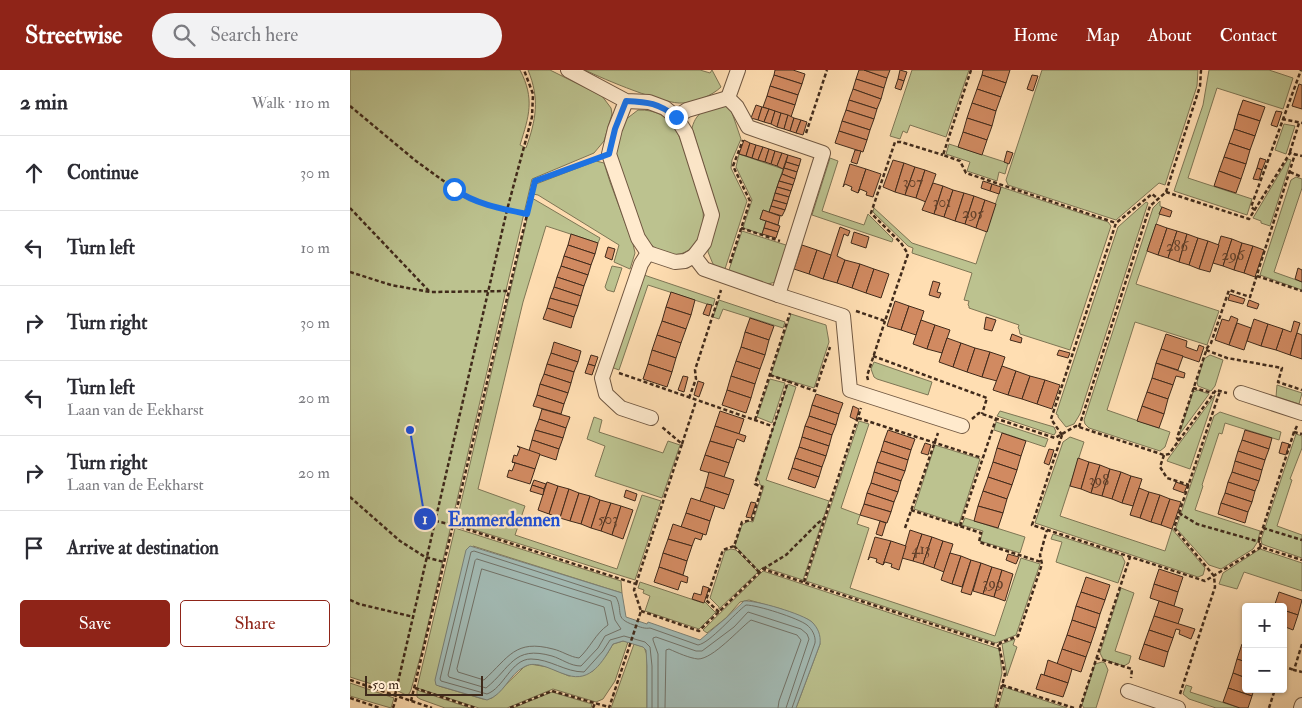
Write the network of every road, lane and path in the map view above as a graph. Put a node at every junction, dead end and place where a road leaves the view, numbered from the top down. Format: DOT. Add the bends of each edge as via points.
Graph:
graph roads {
  1 [pos="524,70"];
  2 [pos="568,70"];
  3 [pos="738,70"];
  4 [pos="827,70"];
  5 [pos="971,70"];
  6 [pos="1201,70"];
  7 [pos="1301,70"];
  8 [pos="728,98"];
  9 [pos="626,101"];
  10 [pos="350,106"];
  11 [pos="676,117"];
  12 [pos="1282,120"];
  13 [pos="1300,123"];
  14 [pos="802,146"];
  15 [pos="1290,152"];
  16 [pos="609,154"];
  17 [pos="1295,154"];
  18 [pos="943,155"];
  19 [pos="1302,156"];
  20 [pos="1290,172"];
  21 [pos="1302,177"];
  22 [pos="1166,192"];
  23 [pos="1158,199"];
  24 [pos="350,208"];
  25 [pos="507,210"];
  26 [pos="1255,210"];
  27 [pos="527,214"];
  28 [pos="1116,223"];
  29 [pos="741,228"];
  30 [pos="794,246"];
  31 [pos="648,253"];
  32 [pos="694,256"];
  33 [pos="350,272"];
  34 [pos="1257,276"];
  35 [pos="488,291"];
  36 [pos="508,291"];
  37 [pos="1302,291"];
  38 [pos="430,292"];
  39 [pos="778,295"];
  40 [pos="795,300"];
  41 [pos="843,316"];
  42 [pos="885,321"];
  43 [pos="845,340"];
  44 [pos="1206,350"];
  45 [pos="873,356"];
  46 [pos="606,368"];
  47 [pos="770,375"];
  48 [pos="788,381"];
  49 [pos="1193,388"];
  50 [pos="1302,390"];
  51 [pos="1220,391"];
  52 [pos="1241,393"];
  53 [pos="1214,394"];
  54 [pos="866,395"];
  55 [pos="696,400"];
  56 [pos="1302,413"];
  57 [pos="982,414"];
  58 [pos="652,418"];
  59 [pos="996,419"];
  60 [pos="755,420"];
  61 [pos="942,420"];
  62 [pos="772,426"];
  63 [pos="962,426"];
  64 [pos="1079,427"];
  65 [pos="1294,432"];
  66 [pos="1062,435"];
  67 [pos="1179,441"];
  68 [pos="934,443"];
  69 [pos="682,444"];
  70 [pos="1164,455"];
  71 [pos="982,458"];
  72 [pos="1189,485"];
  73 [pos="350,497"];
  74 [pos="911,510"];
  75 [pos="1179,513"];
  76 [pos="825,518"];
  77 [pos="435,521"];
  78 [pos="454,525"];
  79 [pos="960,526"];
  80 [pos="905,528"];
  81 [pos="1263,528"];
  82 [pos="1047,530"];
  83 [pos="1302,540"];
  84 [pos="1260,542"];
  85 [pos="734,546"];
  86 [pos="1261,547"];
  87 [pos="1130,557"];
  88 [pos="426,558"];
  89 [pos="1302,560"];
  90 [pos="445,562"];
  91 [pos="1041,562"];
  92 [pos="763,569"];
  93 [pos="760,573"];
  94 [pos="1214,576"];
  95 [pos="804,582"];
  96 [pos="636,584"];
  97 [pos="350,600"];
  98 [pos="641,612"];
  99 [pos="719,612"];
  100 [pos="414,617"];
  101 [pos="1302,644"];
  102 [pos="999,646"];
  103 [pos="1096,658"];
  104 [pos="1287,667"];
  105 [pos="1294,670"];
  106 [pos="1302,672"];
  107 [pos="350,680"];
  108 [pos="1002,685"];
  109 [pos="415,688"];
  110 [pos="1128,691"];
  111 [pos="1274,693"];
  112 [pos="396,695"];
  113 [pos="350,698"];
  114 [pos="411,701"];
  115 [pos="595,703"];
  116 [pos="368,706"];
  117 [pos="380,708"];
  118 [pos="393,708"];
  119 [pos="432,708"];
  120 [pos="475,708"];
  121 [pos="510,708"];
  122 [pos="593,708"];
  123 [pos="609,708"];
  124 [pos="996,708"];
  125 [pos="1074,708"];
  126 [pos="1080,708"];
  127 [pos="1177,708"];
  128 [pos="1269,708"];
  1 -- 25 [label="path" via="533,94 532,117"];
  2 -- 9 [label="street"];
  3 -- 8 [label="street"];
  4 -- 14 [label="path"];
  5 -- 18 [label="path"];
  6 -- 22 [label="path" via="1200,86"];
  7 -- 12 [label="path"];
  8 -- 11 [label="street" via="687,110"];
  8 -- 14 [label="street" via="748,127"];
  9 -- 11 [label="street" via="649,102 665,108"];
  9 -- 16 [label="street"];
  10 -- 25 [label="path" via="467,198"];
  11 -- 32 [label="street" via="686,133 712,215 704,244"];
  12 -- 13 [label="path"];
  12 -- 26 [label="path" via="1251,207"];
  13 -- 15 [label="path"];
  14 -- 30 [label="street" via="823,153"];
  15 -- 17 [label="path"];
  15 -- 26 [label="path"];
  16 -- 27 [label="path" via="535,181"];
  16 -- 31 [label="street" via="638,238"];
  17 -- 19 [label="path"];
  17 -- 20 [label="path"];
  18 -- 28 [label="path" via="960,161 966,173"];
  18 -- 42 [label="path" via="895,142 871,213 908,254"];
  20 -- 21 [label="path"];
  20 -- 34 [label="path"];
  22 -- 23 [label="path"];
  22 -- 26 [label="path" via="1249,219"];
  23 -- 28 [label="path" via="1152,194"];
  23 -- 64 [label="path" via="1150,206"];
  24 -- 38 [label="path"];
  25 -- 27 [label="path"];
  25 -- 35 [label="path"];
  27 -- 36 [label="path"];
  28 -- 66 [label="path" via="1051,419"];
  29 -- 30 [label="path"];
  30 -- 39 [label="street"];
  31 -- 32 [label="street" via="675,262"];
  31 -- 46 [label="street" via="641,264"];
  32 -- 39 [label="street" via="704,270"];
  33 -- 38 [label="path" via="391,285"];
  34 -- 37 [label="path"];
  34 -- 44 [label="path" via="1250,297 1229,290"];
  35 -- 36 [label="path"];
  35 -- 38 [label="path"];
  35 -- 77 [label="path"];
  36 -- 78 [label="path"];
  39 -- 40 [label="street"];
  40 -- 41 [label="street"];
  40 -- 47 [label="path"];
  41 -- 42 [label="path" via="855,311"];
  41 -- 43 [label="street"];
  42 -- 45 [label="path"];
  43 -- 48 [label="path" via="831,345 815,391"];
  43 -- 54 [label="street" via="850,390"];
  44 -- 49 [label="path"];
  44 -- 50 [label="path" via="1227,358 1282,368 1278,382"];
  45 -- 54 [label="path" via="867,376 871,388"];
  45 -- 57 [label="path" via="987,398"];
  46 -- 55 [label="path"];
  46 -- 58 [label="street" via="602,378 606,394 621,408"];
  47 -- 48 [label="path"];
  47 -- 60 [label="path"];
  48 -- 62 [label="path"];
  49 -- 53 [label="path"];
  49 -- 67 [label="path" via="1177,438"];
  51 -- 52 [label="path"];
  51 -- 53 [label="path" via="1216,390"];
  51 -- 72 [label="path"];
  52 -- 56 [label="street"];
  53 -- 67 [label="path"];
  54 -- 61 [label="street"];
  55 -- 60 [label="path"];
  55 -- 69 [label="path"];
  57 -- 59 [label="path"];
  57 -- 63 [label="path"];
  58 -- 69 [label="path"];
  59 -- 66 [label="path" via="1055,438"];
  59 -- 71 [label="path"];
  60 -- 62 [label="path"];
  61 -- 63 [label="street"];
  61 -- 68 [label="path"];
  62 -- 85 [label="path" via="755,484 762,487 752,520 742,522"];
  64 -- 66 [label="path"];
  64 -- 70 [label="path"];
  65 -- 81 [label="path"];
  66 -- 82 [label="path" via="1032,525"];
  67 -- 70 [label="path"];
  68 -- 71 [label="path"];
  68 -- 74 [label="path"];
  68 -- 76 [label="path" via="858,418"];
  69 -- 96 [label="path"];
  70 -- 72 [label="path" via="1160,467 1167,478"];
  71 -- 79 [label="path"];
  72 -- 75 [label="path"];
  73 -- 88 [label="path" via="400,541"];
  74 -- 79 [label="path"];
  74 -- 80 [label="path"];
  75 -- 84 [label="path" via="1197,524"];
  75 -- 94 [label="path" via="1174,528"];
  76 -- 92 [label="path" via="786,555"];
  76 -- 95 [label="path"];
  77 -- 78 [label="path"];
  77 -- 88 [label="path"];
  78 -- 90 [label="path"];
  78 -- 96 [label="path"];
  79 -- 91 [label="path" via="981,533 979,542"];
  81 -- 83 [label="path"];
  81 -- 84 [label="path"];
  82 -- 87 [label="path"];
  82 -- 91 [label="path"];
  84 -- 86 [label="path"];
  85 -- 93 [label="path"];
  85 -- 99 [label="path" via="723,550 706,600"];
  86 -- 89 [label="path"];
  86 -- 94 [label="path"];
  87 -- 94 [label="path" via="1205,581"];
  87 -- 103 [label="path"];
  88 -- 90 [label="path"];
  88 -- 100 [label="path"];
  90 -- 109 [label="path"];
  91 -- 102 [label="path" via="1018,636"];
  92 -- 93 [label="path"];
  92 -- 95 [label="path"];
  93 -- 99 [label="path"];
  94 -- 127 [label="path" via="1215,587"];
  95 -- 102 [label="path"];
  96 -- 98 [label="path" via="634,590"];
  97 -- 100 [label="path"];
  98 -- 99 [label="path" via="699,631"];
  98 -- 123 [label="path"];
  100 -- 112 [label="path"];
  101 -- 105 [label="path"];
  102 -- 108 [label="path" via="1005,674"];
  103 -- 110 [label="path" via="1132,669"];
  103 -- 126 [label="path"];
  104 -- 105 [label="path"];
  105 -- 106 [label="path"];
  107 -- 112 [label="path"];
  108 -- 124 [label="path"];
  108 -- 125 [label="path"];
  109 -- 114 [label="path"];
  109 -- 120 [label="path"];
  110 -- 127 [label="street"];
  111 -- 128 [label="path"];
  112 -- 114 [label="path"];
  112 -- 118 [label="path"];
  113 -- 116 [label="path"];
  114 -- 119 [label="path"];
  115 -- 121 [label="path" via="552,691"];
  115 -- 122 [label="path"];
  115 -- 123 [label="path"];
  116 -- 117 [label="path"];
}
